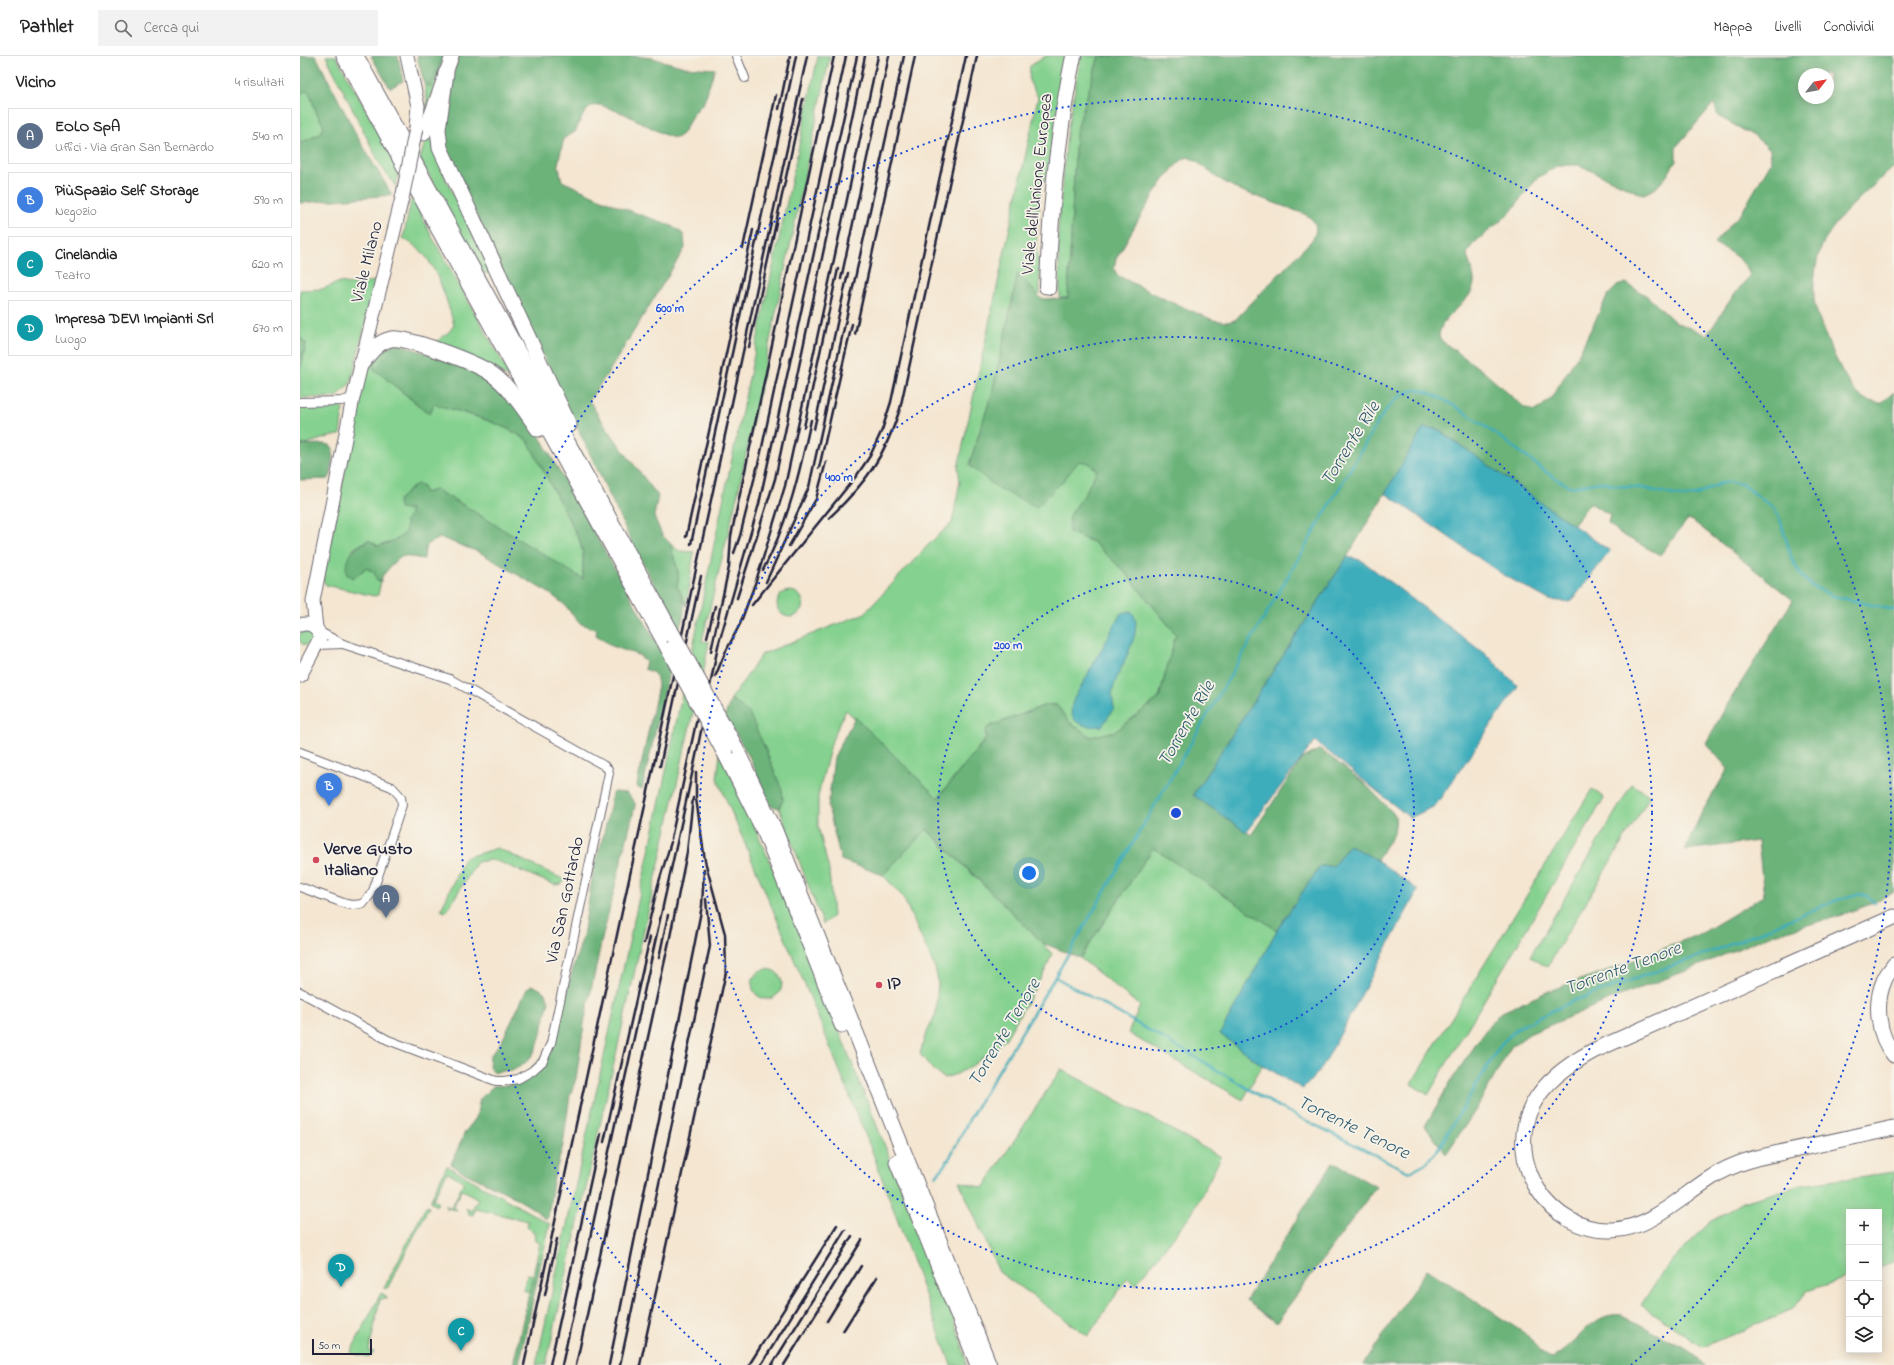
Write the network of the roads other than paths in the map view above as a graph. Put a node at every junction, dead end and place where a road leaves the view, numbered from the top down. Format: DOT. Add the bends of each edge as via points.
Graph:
graph roads {
  1 [pos="344,56"];
  2 [pos="356,56"];
  3 [pos="407,56"];
  4 [pos="452,56"];
  5 [pos="736,56"];
  6 [pos="1070,56"];
  7 [pos="1077,56"];
  8 [pos="446,73"];
  9 [pos="745,78"];
  10 [pos="420,131"];
  11 [pos="361,364"];
  12 [pos="353,398"];
  13 [pos="300,402"];
  14 [pos="603,517"];
  15 [pos="313,601"];
  16 [pos="300,624"];
  17 [pos="317,630"];
  18 [pos="672,643"];
  19 [pos="343,644"];
  20 [pos="316,647"];
  21 [pos="300,650"];
  22 [pos="300,676"];
  23 [pos="300,752"];
  24 [pos="300,887"];
  25 [pos="1894,917"];
  26 [pos="1894,965"];
  27 [pos="300,992"];
  28 [pos="1894,1055"];
  29 [pos="1894,1128"];
  30 [pos="966,1321"];
  31 [pos="972,1365"];
  32 [pos="978,1365"];
  33 [pos="989,1365"];
  34 [pos="996,1365"];
  1 -- 14 [label="highway"];
  2 -- 14 [label="highway"];
  3 -- 10 [label="main road, Viale Milano" via="418,106"];
  4 -- 8 [label="main road, Viale Milano"];
  5 -- 9 [label="street"];
  6 -- 7 [label="street, Viale dell'Unione Europea" via="1054,146 1046,240 1044,289 1051,290 1052,237 1060,152"];
  8 -- 10 [label="main road, Viale Milano"];
  8 -- 14 [label="highway" via="438,129 440,148 581,451"];
  10 -- 11 [label="main road, Viale Milano, bridge"];
  11 -- 12 [label="main road, Viale Milano"];
  11 -- 14 [label="highway" via="380,343 392,339 406,340 463,360 488,372 509,390 528,413"];
  12 -- 13 [label="street" via="341,401"];
  12 -- 15 [label="main road, Viale Milano"];
  14 -- 18 [label="highway"];
  15 -- 16 [label="main road"];
  15 -- 17 [label="main road"];
  16 -- 17 [label="main road" via="309,624"];
  17 -- 19 [label="street, Via San Gottardo"];
  17 -- 20 [label="main road" via="320,638"];
  18 -- 30 [label="highway, bridge" via="766,835"];
  18 -- 30 [label="highway, bridge" via="732,743 781,846"];
  19 -- 20 [label="street, Via San Gottardo"];
  19 -- 27 [label="street, Via San Gottardo" via="450,678 603,765 609,773 551,1043 543,1061 532,1071 518,1079 504,1082 485,1078 388,1040"];
  20 -- 21 [label="main road" via="306,651"];
  20 -- 22 [label="main road"];
  23 -- 24 [label="street" via="392,787 401,797 402,805 373,891 363,904 346,904"];
  25 -- 29 [label="highway" via="1573,1062 1551,1080 1533,1104 1525,1124 1524,1149 1528,1169 1537,1189 1557,1213 1582,1226 1611,1230 1637,1225 1659,1215 1724,1170 1756,1158"];
  26 -- 28 [label="highway" via="1881,988 1879,1018 1882,1035"];
  30 -- 31 [label="highway"];
  30 -- 32 [label="highway"];
  30 -- 33 [label="highway"];
  30 -- 34 [label="highway"];
}
